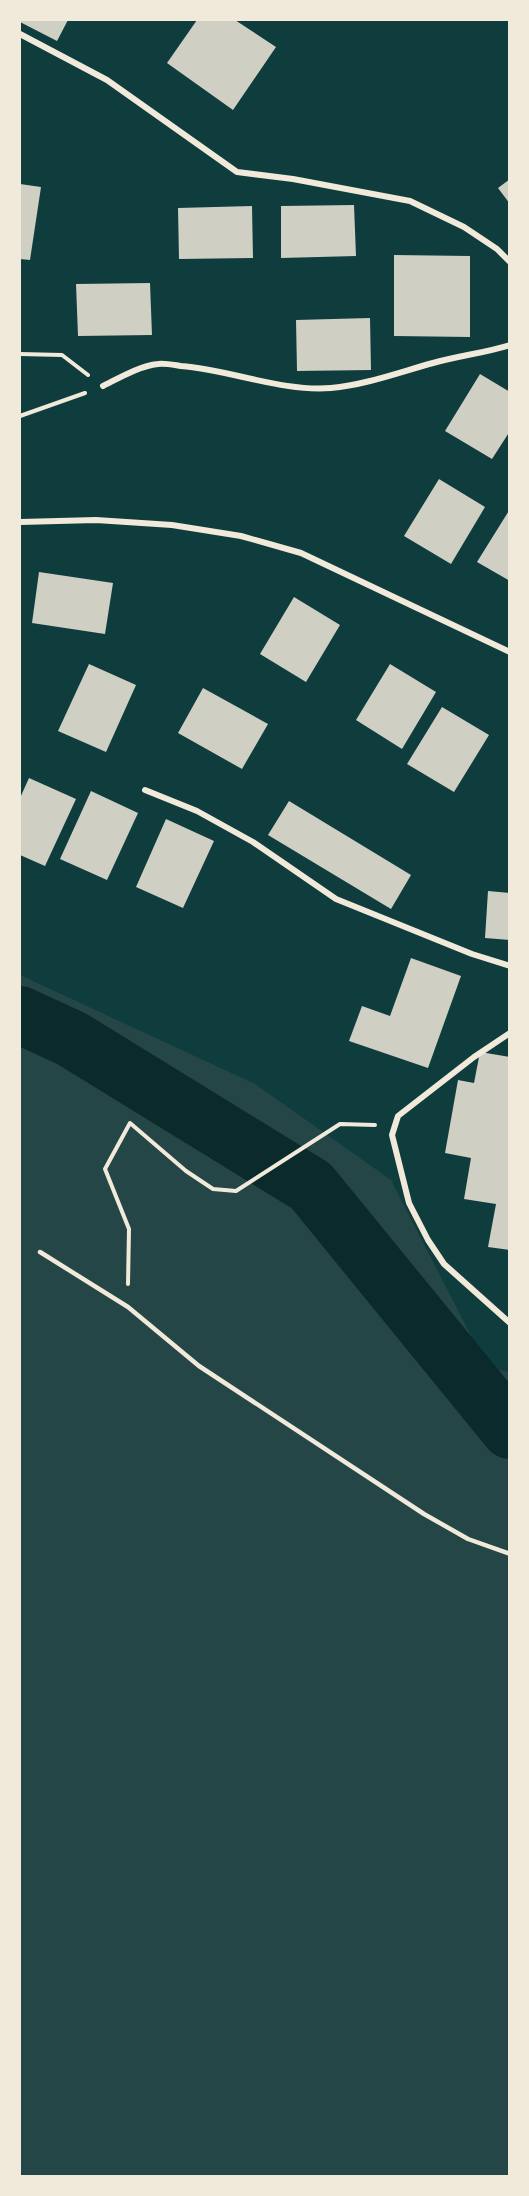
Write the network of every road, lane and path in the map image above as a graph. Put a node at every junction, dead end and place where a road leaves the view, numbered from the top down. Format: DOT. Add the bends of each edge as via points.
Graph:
graph roads {
  1 [pos="20,34"];
  2 [pos="510,262"];
  3 [pos="510,345"];
  4 [pos="20,354"];
  5 [pos="103,386"];
  6 [pos="20,416"];
  7 [pos="20,522"];
  8 [pos="510,652"];
  9 [pos="145,790"];
  10 [pos="510,966"];
  11 [pos="510,1033"];
  12 [pos="394,1125"];
  13 [pos="40,1252"];
  14 [pos="128,1306"];
  15 [pos="510,1323"];
  16 [pos="510,1554"];
  1 -- 2 [label="street" via="107,80 237,172 410,201 464,227"];
  3 -- 5 [label="street" via="331,388 278,384 201,368 158,364"];
  4 -- 5 [label="path" via="62,355"];
  5 -- 6 [label="path"];
  7 -- 8 [label="street" via="96,520 172,525 251,539 301,553"];
  9 -- 10 [label="street" via="197,811 254,842 336,899"];
  11 -- 12 [label="street" via="398,1116"];
  12 -- 14 [label="path" via="339,1124 236,1191 213,1190 130,1123 105,1169 129,1229"];
  12 -- 15 [label="street" via="396,1157 409,1203 428,1240 444,1264"];
  13 -- 14 [label="lane"];
  14 -- 16 [label="lane" via="199,1366 424,1514 468,1539"];
}
